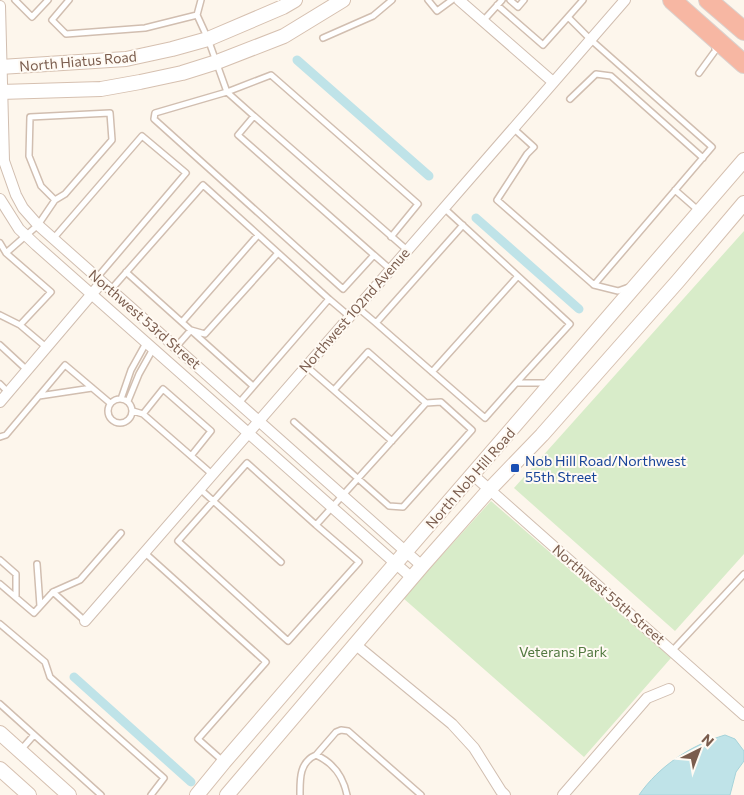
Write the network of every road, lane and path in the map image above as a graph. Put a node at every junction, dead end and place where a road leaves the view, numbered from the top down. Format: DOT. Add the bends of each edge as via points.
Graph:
graph roads {
  1 [pos="15,0"];
  2 [pos="48,0"];
  3 [pos="69,0"];
  4 [pos="201,0"];
  5 [pos="295,0"];
  6 [pos="343,0"];
  7 [pos="392,0"];
  8 [pos="428,0"];
  9 [pos="452,0"];
  10 [pos="502,0"];
  11 [pos="510,0"];
  12 [pos="524,0"];
  13 [pos="583,0"];
  14 [pos="625,0"];
  15 [pos="672,0"];
  16 [pos="708,0"];
  17 [pos="466,2"];
  18 [pos="497,5"];
  19 [pos="0,6"];
  20 [pos="197,15"];
  21 [pos="568,17"];
  22 [pos="484,21"];
  23 [pos="744,31"];
  24 [pos="323,38"];
  25 [pos="208,39"];
  26 [pos="590,39"];
  27 [pos="716,39"];
  28 [pos="217,62"];
  29 [pos="744,64"];
  30 [pos="1,67"];
  31 [pos="700,73"];
  32 [pos="553,82"];
  33 [pos="1,92"];
  34 [pos="227,92"];
  35 [pos="570,99"];
  36 [pos="254,116"];
  37 [pos="513,128"];
  38 [pos="703,158"];
  39 [pos="744,160"];
  40 [pos="675,190"];
  41 [pos="0,199"];
  42 [pos="55,200"];
  43 [pos="744,203"];
  44 [pos="444,208"];
  45 [pos="700,212"];
  46 [pos="38,225"];
  47 [pos="463,225"];
  48 [pos="258,235"];
  49 [pos="26,236"];
  50 [pos="391,237"];
  51 [pos="54,239"];
  52 [pos="0,243"];
  53 [pos="407,250"];
  54 [pos="6,252"];
  55 [pos="278,253"];
  56 [pos="374,255"];
  57 [pos="390,269"];
  58 [pos="126,272"];
  59 [pos="518,276"];
  60 [pos="102,278"];
  61 [pos="638,283"];
  62 [pos="594,284"];
  63 [pos="115,285"];
  64 [pos="92,294"];
  65 [pos="329,299"];
  66 [pos="357,307"];
  67 [pos="0,315"];
  68 [pos="349,316"];
  69 [pos="182,322"];
  70 [pos="376,323"];
  71 [pos="20,324"];
  72 [pos="191,330"];
  73 [pos="0,345"];
  74 [pos="150,346"];
  75 [pos="176,347"];
  76 [pos="46,348"];
  77 [pos="306,366"];
  78 [pos="27,370"];
  79 [pos="432,372"];
  80 [pos="516,383"];
  81 [pos="553,383"];
  82 [pos="0,384"];
  83 [pos="253,386"];
  84 [pos="92,388"];
  85 [pos="334,390"];
  86 [pos="8,392"];
  87 [pos="38,396"];
  88 [pos="120,399"];
  89 [pos="128,401"];
  90 [pos="0,402"];
  91 [pos="426,402"];
  92 [pos="110,403"];
  93 [pos="239,403"];
  94 [pos="132,411"];
  95 [pos="143,414"];
  96 [pos="258,421"];
  97 [pos="294,422"];
  98 [pos="248,433"];
  99 [pos="0,437"];
  100 [pos="392,441"];
  101 [pos="191,456"];
  102 [pos="213,474"];
  103 [pos="473,475"];
  104 [pos="358,478"];
  105 [pos="200,489"];
  106 [pos="489,490"];
  107 [pos="343,495"];
  108 [pos="214,501"];
  109 [pos="332,507"];
  110 [pos="316,524"];
  111 [pos="121,533"];
  112 [pos="406,551"];
  113 [pos="145,553"];
  114 [pos="0,560"];
  115 [pos="281,562"];
  116 [pos="37,564"];
  117 [pos="395,564"];
  118 [pos="422,566"];
  119 [pos="744,574"];
  120 [pos="412,578"];
  121 [pos="0,584"];
  122 [pos="53,592"];
  123 [pos="16,597"];
  124 [pos="40,606"];
  125 [pos="85,622"];
  126 [pos="0,624"];
  127 [pos="356,645"];
  128 [pos="673,650"];
  129 [pos="669,690"];
  130 [pos="0,704"];
  131 [pos="744,715"];
  132 [pos="0,733"];
  133 [pos="34,735"];
  134 [pos="20,751"];
  135 [pos="316,755"];
  136 [pos="224,762"];
  137 [pos="0,770"];
  138 [pos="29,795"];
  139 [pos="69,795"];
  140 [pos="101,795"];
  141 [pos="151,795"];
  142 [pos="197,795"];
  143 [pos="227,795"];
  144 [pos="300,795"];
  145 [pos="347,795"];
  146 [pos="420,795"];
  147 [pos="505,795"];
  148 [pos="563,795"];
  1 -- 2 [label="lane" via="32,17"];
  3 -- 20 [label="lane" via="52,20 66,34 145,28"];
  4 -- 20 [label="lane"];
  5 -- 25 [label="main road, North Hiatus Road"];
  6 -- 28 [label="main road, North Hiatus Road" via="284,36"];
  7 -- 24 [label="lane" via="373,16"];
  8 -- 9 [label="lane" via="437,11"];
  10 -- 18 [label="lane"];
  11 -- 12 [label="lane" via="518,7"];
  13 -- 21 [label="lane"];
  14 -- 26 [label="street, Northwest 102nd Avenue"];
  15 -- 27 [label="highway"];
  16 -- 23 [label="highway"];
  17 -- 22 [label="street"];
  18 -- 21 [label="lane" via="543,45"];
  18 -- 22 [label="lane"];
  19 -- 30 [label="street, Northwest 53rd Street"];
  20 -- 25 [label="lane"];
  21 -- 26 [label="lane"];
  22 -- 32 [label="street"];
  25 -- 28 [label="lane"];
  25 -- 30 [label="main road, North Hiatus Road" via="126,60"];
  26 -- 32 [label="street, Northwest 102nd Avenue"];
  26 -- 38 [label="lane" via="712,147"];
  27 -- 29 [label="highway"];
  27 -- 31 [label="lane" via="715,51"];
  28 -- 33 [label="main road, North Hiatus Road" via="182,73 101,89"];
  28 -- 34 [label="lane"];
  30 -- 33 [label="street, Northwest 53rd Street"];
  32 -- 37 [label="street, Northwest 102nd Avenue"];
  33 -- 46 [label="street, Northwest 53rd Street" via="4,161 16,195"];
  34 -- 36 [label="lane"];
  34 -- 50 [label="lane" via="272,75 411,197 418,204"];
  34 -- 56 [label="lane" via="155,112 154,119 343,289"];
  35 -- 38 [label="lane" via="596,74 611,76"];
  36 -- 50 [label="lane"];
  36 -- 56 [label="lane" via="238,135"];
  37 -- 44 [label="street, Northwest 102nd Avenue"];
  37 -- 62 [label="lane" via="534,147 497,200"];
  38 -- 40 [label="lane"];
  39 -- 45 [label="main road, North Nob Hill Road"];
  40 -- 45 [label="lane"];
  40 -- 62 [label="lane"];
  41 -- 49 [label="street, Northwest 53rd Street"];
  42 -- 42 [label="lane" via="41,186 29,156 30,117 110,113 112,140 66,194"];
  42 -- 46 [label="lane"];
  43 -- 106 [label="main road, North Nob Hill Road" via="542,435"];
  44 -- 47 [label="lane"];
  44 -- 53 [label="street, Northwest 102nd Avenue"];
  45 -- 61 [label="main road, North Nob Hill Road"];
  46 -- 49 [label="lane"];
  46 -- 51 [label="street, Northwest 53rd Street"];
  47 -- 59 [label="lane"];
  47 -- 70 [label="lane"];
  48 -- 55 [label="lane"];
  48 -- 58 [label="lane" via="203,186"];
  48 -- 69 [label="lane"];
  49 -- 54 [label="lane"];
  49 -- 64 [label="street, Northwest 53rd Street"];
  50 -- 53 [label="lane"];
  51 -- 60 [label="street, Northwest 53rd Street"];
  51 -- 60 [label="lane" via="142,136 186,173"];
  52 -- 54 [label="lane"];
  53 -- 57 [label="street, Northwest 102nd Avenue"];
  54 -- 71 [label="lane" via="51,292"];
  55 -- 65 [label="lane"];
  55 -- 72 [label="lane" via="205,334"];
  56 -- 57 [label="lane"];
  57 -- 66 [label="street, Northwest 102nd Avenue"];
  58 -- 63 [label="lane"];
  58 -- 69 [label="lane"];
  59 -- 79 [label="lane"];
  59 -- 80 [label="lane" via="570,324"];
  60 -- 64 [label="street"];
  60 -- 75 [label="street, Northwest 53rd Street"];
  61 -- 62 [label="lane" via="618,291"];
  61 -- 81 [label="main road, North Nob Hill Road"];
  64 -- 74 [label="street, Northwest 53rd Street"];
  64 -- 76 [label="street"];
  65 -- 68 [label="lane"];
  65 -- 83 [label="lane"];
  66 -- 68 [label="street, Northwest 102nd Avenue"];
  66 -- 70 [label="lane"];
  67 -- 71 [label="lane"];
  68 -- 77 [label="street, Northwest 102nd Avenue"];
  69 -- 72 [label="lane"];
  70 -- 79 [label="lane"];
  71 -- 76 [label="lane"];
  72 -- 75 [label="lane"];
  72 -- 83 [label="lane"];
  73 -- 78 [label="lane"];
  74 -- 88 [label="lane" via="131,370"];
  74 -- 89 [label="lane"];
  74 -- 98 [label="street, Northwest 53rd Street"];
  75 -- 93 [label="street, Northwest 53rd Street"];
  76 -- 78 [label="street"];
  77 -- 85 [label="lane"];
  77 -- 96 [label="street, Northwest 102nd Avenue"];
  78 -- 86 [label="street"];
  79 -- 80 [label="lane" via="485,418"];
  80 -- 81 [label="lane"];
  81 -- 103 [label="main road, North Nob Hill Road"];
  82 -- 86 [label="lane"];
  83 -- 93 [label="lane"];
  84 -- 87 [label="lane"];
  84 -- 87 [label="lane" via="65,364"];
  84 -- 92 [label="lane"];
  85 -- 91 [label="lane" via="368,352"];
  85 -- 100 [label="lane"];
  86 -- 90 [label="street"];
  87 -- 99 [label="lane" via="6,435"];
  88 -- 89 [label="lane"];
  88 -- 92 [label="lane"];
  89 -- 94 [label="lane"];
  91 -- 100 [label="lane"];
  91 -- 104 [label="lane" via="440,402 472,430 402,507 389,506"];
  92 -- 94 [label="lane" via="108,414 116,423 127,421"];
  93 -- 96 [label="street, Northwest 53rd Street"];
  94 -- 95 [label="lane"];
  95 -- 101 [label="lane"];
  95 -- 101 [label="lane" via="163,389 211,431"];
  96 -- 98 [label="street, Northwest 102nd Avenue"];
  96 -- 107 [label="street, Northwest 53rd Street"];
  97 -- 104 [label="lane"];
  98 -- 102 [label="street, Northwest 102nd Avenue"];
  98 -- 109 [label="street, Northwest 53rd Street"];
  100 -- 104 [label="lane"];
  101 -- 102 [label="lane"];
  102 -- 105 [label="street, Northwest 102nd Avenue"];
  103 -- 106 [label="street, Northwest 55th Street"];
  103 -- 112 [label="main road, North Nob Hill Road"];
  104 -- 107 [label="lane"];
  105 -- 108 [label="lane"];
  105 -- 113 [label="street, Northwest 102nd Avenue"];
  106 -- 118 [label="main road, North Nob Hill Road"];
  106 -- 128 [label="street, Northwest 55th Street"];
  107 -- 109 [label="lane"];
  107 -- 112 [label="street, Northwest 53rd Street"];
  108 -- 110 [label="lane" via="247,463"];
  108 -- 110 [label="lane" via="178,541 288,641 360,562"];
  108 -- 115 [label="lane"];
  109 -- 110 [label="lane"];
  109 -- 117 [label="street, Northwest 53rd Street"];
  111 -- 122 [label="lane" via="80,580"];
  112 -- 117 [label="main road, North Nob Hill Road"];
  112 -- 118 [label="street, Northwest 53rd Street"];
  113 -- 125 [label="street, Northwest 102nd Avenue"];
  113 -- 136 [label="lane" via="266,662 198,739"];
  114 -- 123 [label="lane" via="16,574"];
  116 -- 124 [label="lane"];
  117 -- 120 [label="street, Northwest 53rd Street"];
  117 -- 136 [label="main road, North Nob Hill Road"];
  118 -- 120 [label="main road, North Nob Hill Road"];
  119 -- 128 [label="lane"];
  120 -- 127 [label="main road, North Nob Hill Road"];
  121 -- 123 [label="lane"];
  122 -- 124 [label="lane"];
  122 -- 125 [label="lane"];
  123 -- 124 [label="lane" via="34,613"];
  126 -- 141 [label="lane" via="45,662 50,677 164,778"];
  127 -- 143 [label="main road, North Nob Hill Road"];
  127 -- 147 [label="street" via="452,724 474,748"];
  128 -- 131 [label="street, Northwest 55th Street"];
  129 -- 148 [label="street" via="647,698"];
  130 -- 133 [label="lane"];
  132 -- 134 [label="main road"];
  133 -- 134 [label="lane"];
  133 -- 140 [label="lane"];
  134 -- 139 [label="main road"];
  135 -- 144 [label="lane" via="307,760 300,773"];
  135 -- 145 [label="lane" via="337,770"];
  135 -- 146 [label="lane" via="336,732 348,731"];
  136 -- 142 [label="main road, North Nob Hill Road"];
  137 -- 138 [label="main road"];
}
